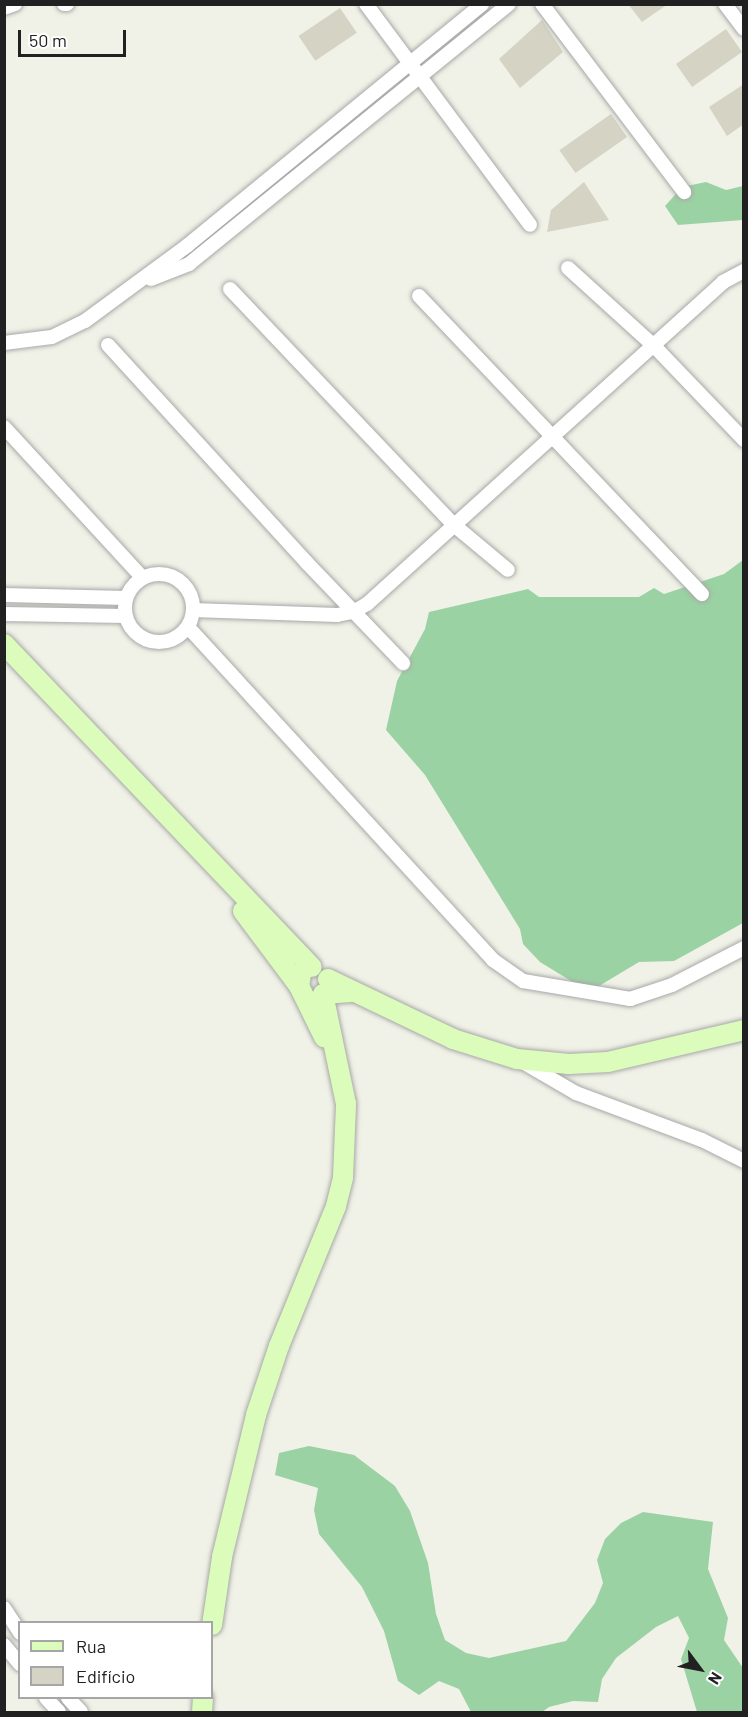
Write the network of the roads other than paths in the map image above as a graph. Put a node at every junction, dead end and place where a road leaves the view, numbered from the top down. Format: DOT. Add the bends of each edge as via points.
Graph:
graph roads {
  1 [pos="15,4"];
  2 [pos="366,4"];
  3 [pos="482,4"];
  4 [pos="510,4"];
  5 [pos="542,4"];
  6 [pos="4,8"];
  7 [pos="734,10"];
  8 [pos="744,29"];
  9 [pos="409,61"];
  10 [pos="419,74"];
  11 [pos="351,109"];
  12 [pos="362,123"];
  13 [pos="324,133"];
  14 [pos="334,146"];
  15 [pos="684,192"];
  16 [pos="252,194"];
  17 [pos="261,206"];
  18 [pos="530,225"];
  19 [pos="568,268"];
  20 [pos="744,271"];
  21 [pos="132,287"];
  22 [pos="230,289"];
  23 [pos="419,296"];
  24 [pos="4,343"];
  25 [pos="108,345"];
  26 [pos="653,345"];
  27 [pos="4,428"];
  28 [pos="554,436"];
  29 [pos="744,440"];
  30 [pos="454,525"];
  31 [pos="508,570"];
  32 [pos="143,578"];
  33 [pos="702,594"];
  34 [pos="4,595"];
  35 [pos="126,598"];
  36 [pos="83,600"];
  37 [pos="193,610"];
  38 [pos="353,612"];
  39 [pos="4,614"];
  40 [pos="82,616"];
  41 [pos="125,616"];
  42 [pos="188,627"];
  43 [pos="4,645"];
  44 [pos="4,662"];
  45 [pos="403,663"];
  46 [pos="744,948"];
  47 [pos="313,984"];
  48 [pos="744,1030"];
  49 [pos="517,1059"];
  50 [pos="744,1161"];
  51 [pos="4,1608"];
  52 [pos="213,1621"];
  53 [pos="18,1630"];
  54 [pos="4,1645"];
  55 [pos="18,1662"];
  56 [pos="47,1699"];
  57 [pos="69,1699"];
  58 [pos="58,1713"];
  59 [pos="81,1713"];
  1 -- 6 [label="street"];
  2 -- 9 [label="street"];
  3 -- 9 [label="street"];
  4 -- 10 [label="street"];
  5 -- 15 [label="street"];
  7 -- 8 [label="street"];
  9 -- 10 [label="street"];
  9 -- 11 [label="street"];
  10 -- 12 [label="street"];
  10 -- 18 [label="street"];
  11 -- 12 [label="street"];
  11 -- 13 [label="street"];
  12 -- 14 [label="street"];
  13 -- 14 [label="street"];
  13 -- 16 [label="street"];
  14 -- 17 [label="street"];
  16 -- 17 [label="street"];
  16 -- 21 [label="street"];
  17 -- 21 [label="street" via="189,264"];
  19 -- 26 [label="street"];
  20 -- 26 [label="street" via="723,282"];
  21 -- 24 [label="street" via="72,329 52,337"];
  22 -- 30 [label="street"];
  23 -- 28 [label="street"];
  25 -- 38 [label="street"];
  26 -- 28 [label="street"];
  26 -- 29 [label="street"];
  27 -- 32 [label="street"];
  28 -- 30 [label="street"];
  28 -- 33 [label="street"];
  30 -- 31 [label="street"];
  30 -- 38 [label="street" via="391,585"];
  32 -- 35 [label="street"];
  32 -- 37 [label="street" via="160,574 177,579 189,592"];
  34 -- 36 [label="street"];
  35 -- 36 [label="street"];
  35 -- 41 [label="street"];
  36 -- 40 [label="street"];
  37 -- 38 [label="street"];
  37 -- 42 [label="street"];
  38 -- 45 [label="street"];
  39 -- 40 [label="street"];
  40 -- 41 [label="street"];
  41 -- 42 [label="street" via="133,632 148,641 166,642"];
  42 -- 46 [label="street" via="493,960 523,981 630,999 672,985"];
  43 -- 47 [label="street"];
  44 -- 47 [label="street"];
  47 -- 49 [label="street" via="351,992 453,1039"];
  47 -- 52 [label="street" via="346,1104 343,1177 336,1206 279,1346 256,1415 222,1557"];
  48 -- 49 [label="street" via="608,1062 569,1065"];
  49 -- 50 [label="street" via="576,1093 702,1140"];
  51 -- 53 [label="street"];
  54 -- 55 [label="street"];
  56 -- 58 [label="street"];
  57 -- 59 [label="street"];
}
